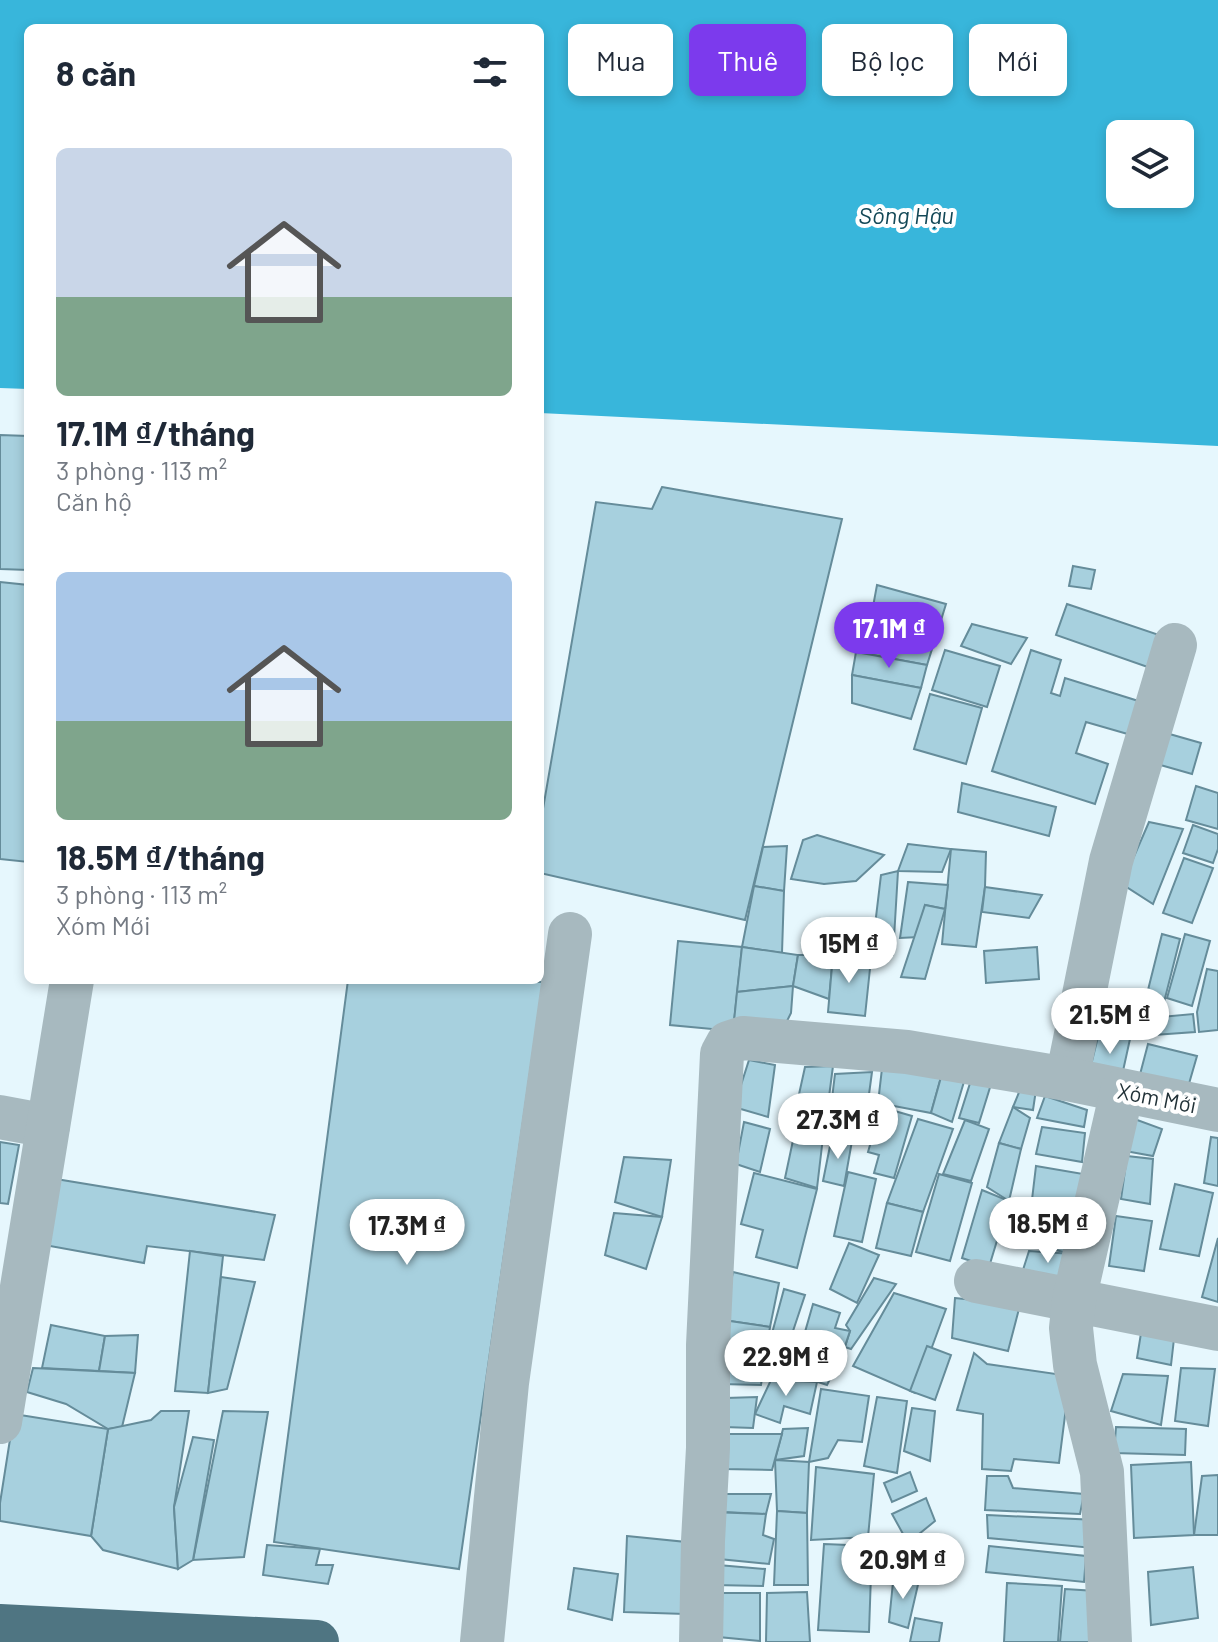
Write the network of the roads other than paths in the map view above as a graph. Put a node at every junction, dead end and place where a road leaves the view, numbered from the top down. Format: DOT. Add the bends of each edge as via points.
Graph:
graph roads {
  1 [pos="1175,645"];
  2 [pos="570,934"];
  3 [pos="71,984"];
  4 [pos="1067,1079"];
  5 [pos="1122,1091"];
  6 [pos="1218,1110"];
  7 [pos="0,1117"];
  8 [pos="48,1126"];
  9 [pos="976,1281"];
  10 [pos="11,1289"];
  11 [pos="1074,1300"];
  12 [pos="1218,1329"];
  13 [pos="4,1374"];
  14 [pos="0,1422"];
  15 [pos="0,1626"];
  16 [pos="47,1635"];
  17 [pos="317,1642"];
  18 [pos="482,1642"];
  19 [pos="701,1642"];
  20 [pos="1110,1642"];
  1 -- 4 [label="street" via="1111,861"];
  2 -- 18 [label="street" via="507,1383"];
  3 -- 8 [label="street"];
  4 -- 5 [label="street, Xóm Mới"];
  4 -- 19 [label="street, Xóm Mới" via="907,1052 743,1038 724,1048 708,1345"];
  5 -- 6 [label="street, Xóm Mới"];
  5 -- 11 [label="street"];
  7 -- 8 [label="street"];
  8 -- 10 [label="street"];
  9 -- 11 [label="street"];
  10 -- 13 [label="street"];
  11 -- 12 [label="street"];
  11 -- 20 [label="street" via="1075,1365 1102,1472"];
  13 -- 14 [label="street"];
  15 -- 16 [label="highway"];
  16 -- 17 [label="highway"];
}
